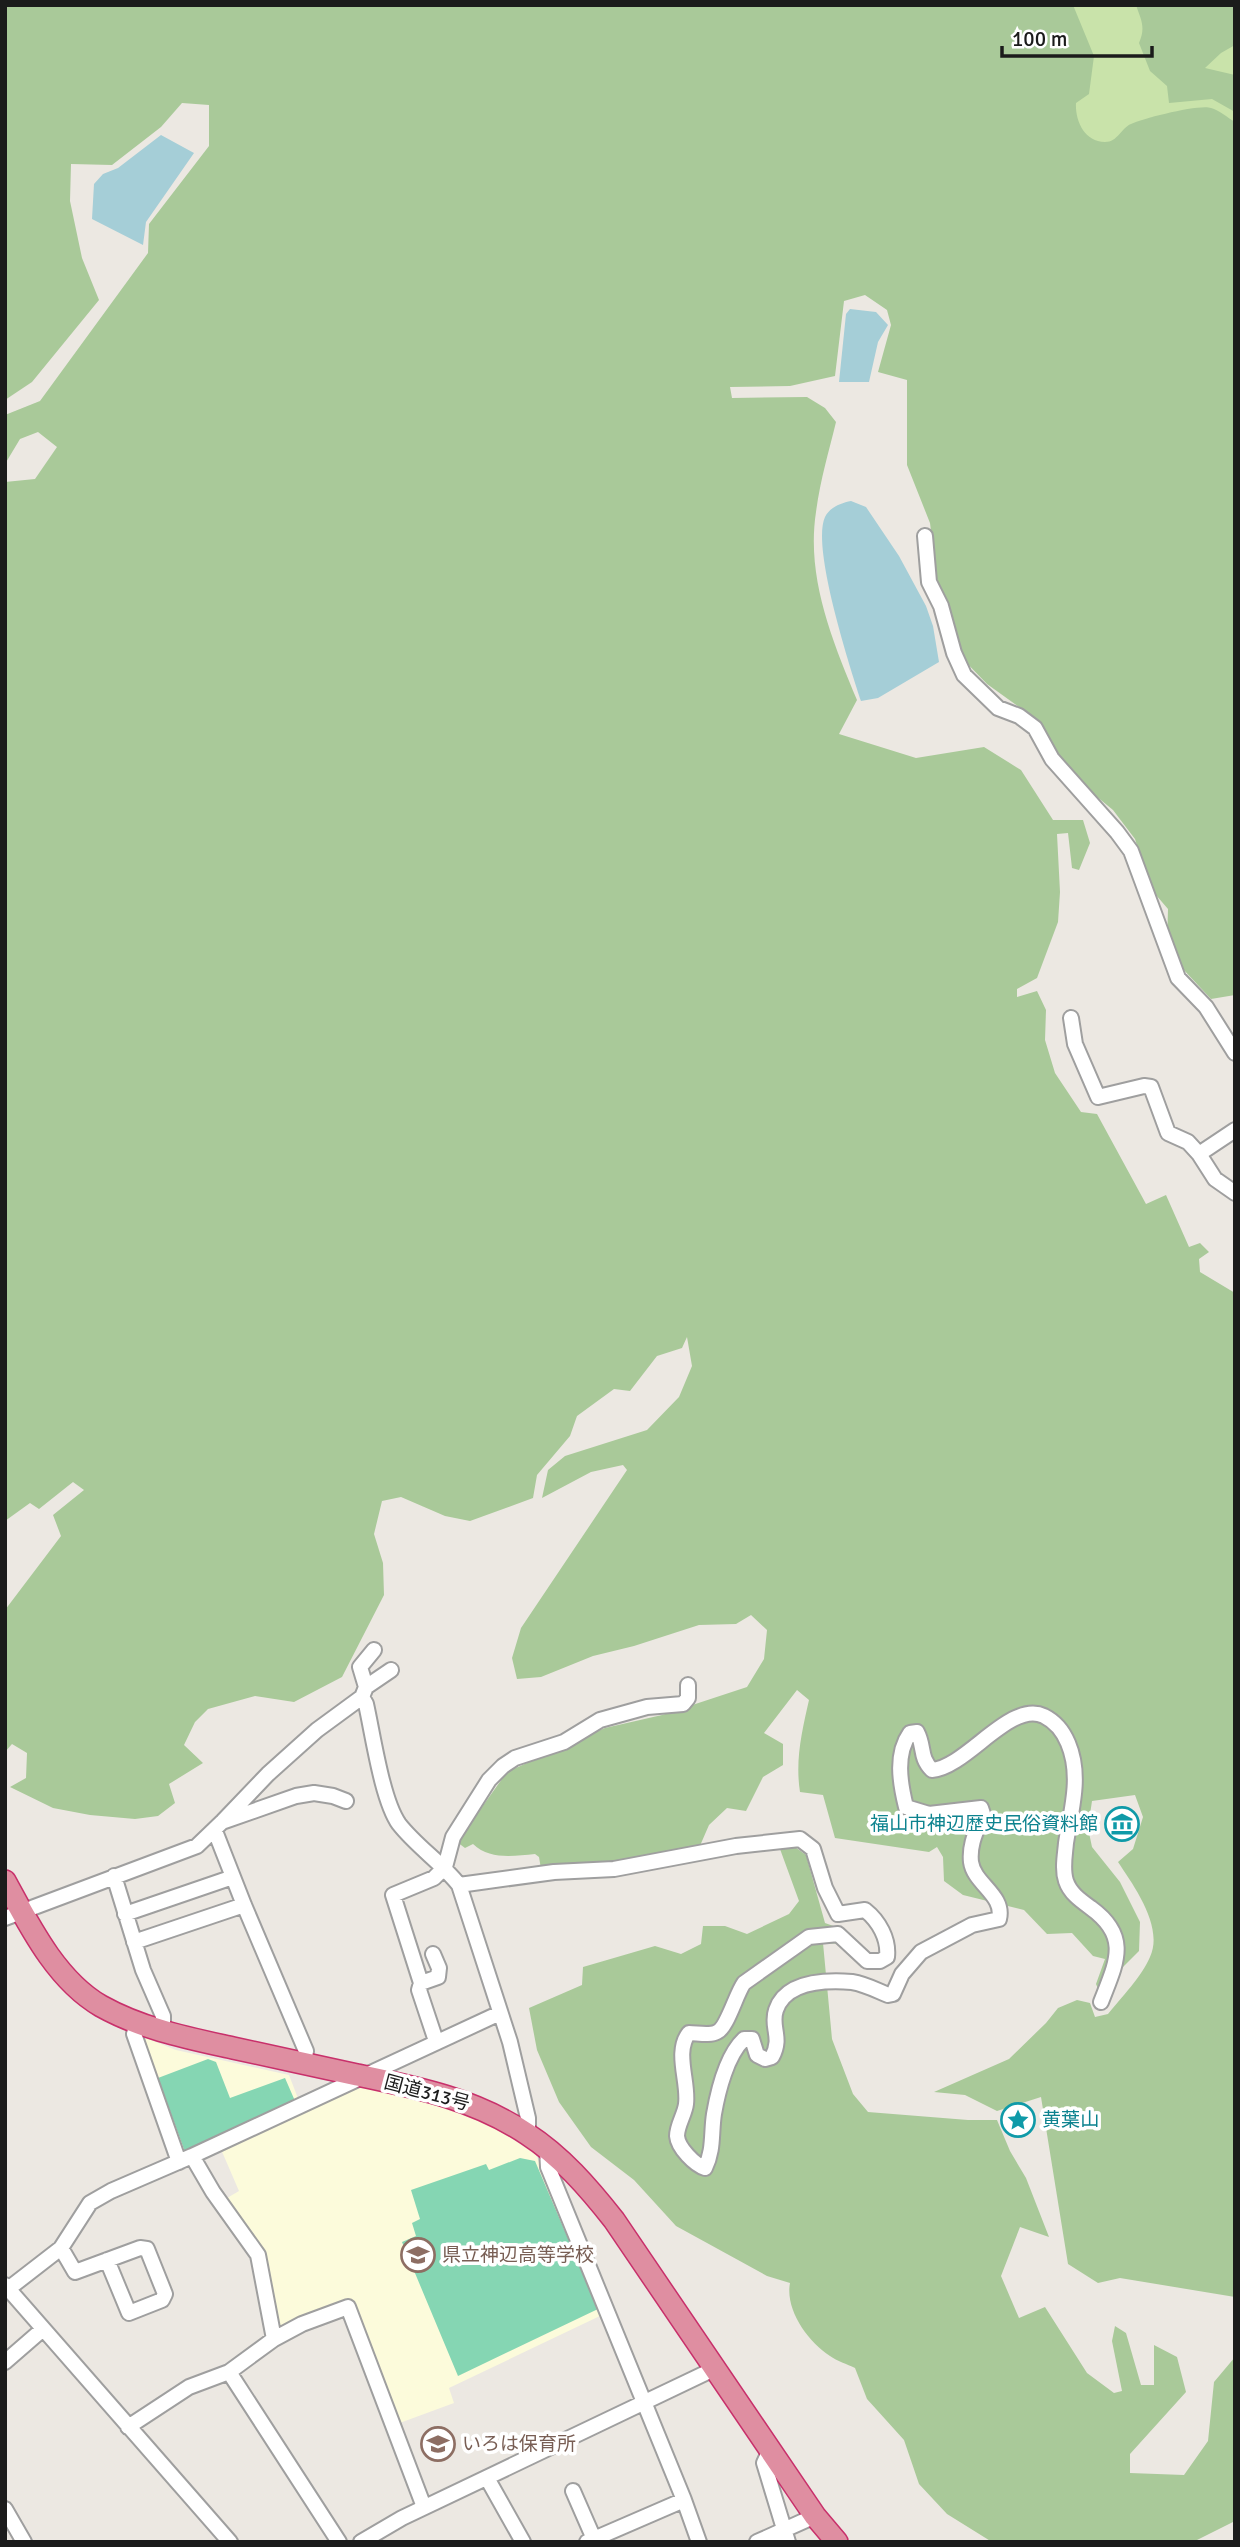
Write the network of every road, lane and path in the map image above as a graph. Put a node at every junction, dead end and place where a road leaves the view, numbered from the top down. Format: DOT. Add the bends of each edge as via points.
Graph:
graph roads {
  1 [pos="925,536"];
  2 [pos="1071,1018"];
  3 [pos="1235,1054"];
  4 [pos="1235,1130"];
  5 [pos="1199,1154"];
  6 [pos="1235,1193"];
  7 [pos="374,1650"];
  8 [pos="391,1670"];
  9 [pos="688,1685"];
  10 [pos="364,1692"];
  11 [pos="346,1801"];
  12 [pos="219,1826"];
  13 [pos="445,1867"];
  14 [pos="114,1876"];
  15 [pos="233,1877"];
  16 [pos="5,1881"];
  17 [pos="459,1885"];
  18 [pos="244,1905"];
  19 [pos="125,1913"];
  20 [pos="13,1915"];
  21 [pos="134,1942"];
  22 [pos="433,1954"];
  23 [pos="421,1983"];
  24 [pos="1101,2002"];
  25 [pos="500,2012"];
  26 [pos="137,2022"];
  27 [pos="163,2032"];
  28 [pos="436,2041"];
  29 [pos="304,2063"];
  30 [pos="361,2076"];
  31 [pos="528,2135"];
  32 [pos="547,2149"];
  33 [pos="186,2159"];
  34 [pos="61,2248"];
  35 [pos="107,2260"];
  36 [pos="7,2287"];
  37 [pos="43,2329"];
  38 [pos="274,2339"];
  39 [pos="5,2362"];
  40 [pos="714,2369"];
  41 [pos="229,2372"];
  42 [pos="644,2402"];
  43 [pos="128,2427"];
  44 [pos="770,2450"];
  45 [pos="487,2478"];
  46 [pos="573,2491"];
  47 [pos="684,2500"];
  48 [pos="424,2507"];
  49 [pos="5,2509"];
  50 [pos="815,2516"];
  51 [pos="786,2536"];
  52 [pos="591,2540"];
  53 [pos="24,2542"];
  54 [pos="230,2542"];
  55 [pos="339,2542"];
  56 [pos="361,2542"];
  57 [pos="523,2542"];
  58 [pos="699,2542"];
  59 [pos="757,2542"];
  60 [pos="837,2542"];
  1 -- 3 [label="street" via="929,582 964,675 998,708 1035,728 1052,758 1131,851 1178,978 1206,1007"];
  2 -- 5 [label="street" via="1075,1044 1098,1097 1151,1087 1168,1133 1188,1142"];
  4 -- 5 [label="street"];
  5 -- 6 [label="street" via="1215,1179"];
  7 -- 10 [label="street" via="360,1667"];
  8 -- 10 [label="street"];
  9 -- 13 [label="street" via="683,1704 647,1707 600,1720 564,1742 503,1766 489,1780 453,1838"];
  10 -- 12 [label="street" via="268,1774"];
  10 -- 13 [label="street" via="396,1818"];
  11 -- 12 [label="street" via="314,1793 296,1796"];
  12 -- 14 [label="street" via="197,1846"];
  12 -- 15 [label="street"];
  13 -- 17 [label="street"];
  13 -- 23 [label="street" via="434,1878 393,1895"];
  14 -- 19 [label="street"];
  14 -- 20 [label="street"];
  15 -- 18 [label="street"];
  15 -- 19 [label="street"];
  16 -- 20 [label="highway, 国道313号"];
  17 -- 24 [label="street" via="614,1869 800,1839 813,1849 838,1914 865,1910 873,1916 883,1933 887,1957 867,1961 838,1934 809,1937 744,1983 723,2028 716,2033 689,2033 684,2040 686,2103 677,2136 698,2166 705,2168 713,2141 713,2115 737,2046 752,2039 757,2055 772,2057 778,2046 775,2013 781,2000 798,1987 826,1982 853,1982 892,1994 920,1952 972,1926 999,1919 998,1902 971,1864 971,1842 984,1814 981,1808 929,1814 906,1807 900,1769 910,1733 918,1732 924,1762 932,1770 940,1769 1009,1721 1042,1715 1062,1730 1076,1778 1064,1861 1066,1880 1075,1896 1107,1919 1115,1940 1118,1959"];
  17 -- 25 [label="street"];
  18 -- 21 [label="street"];
  18 -- 29 [label="street" via="306,2051"];
  19 -- 21 [label="street"];
  20 -- 26 [label="highway, 国道313号" via="74,1984 100,2006"];
  21 -- 27 [label="street" via="163,2016"];
  22 -- 23 [label="street" via="438,1977"];
  23 -- 28 [label="street" via="419,1990"];
  25 -- 28 [label="street"];
  25 -- 31 [label="street" via="528,2118"];
  26 -- 27 [label="highway, 国道313号"];
  26 -- 33 [label="street" via="134,2034"];
  27 -- 29 [label="highway, 国道313号"];
  28 -- 30 [label="street"];
  29 -- 30 [label="highway, 国道313号"];
  30 -- 31 [label="highway, 国道313号" via="451,2096"];
  30 -- 33 [label="street"];
  31 -- 32 [label="highway, 国道313号"];
  32 -- 40 [label="highway, 国道313号" via="614,2220"];
  32 -- 42 [label="street" via="548,2167"];
  33 -- 34 [label="street" via="90,2203"];
  33 -- 38 [label="street" via="258,2255"];
  34 -- 35 [label="street" via="75,2272"];
  34 -- 36 [label="street"];
  35 -- 35 [label="street" via="129,2313 162,2300 165,2294 147,2249"];
  36 -- 37 [label="street"];
  37 -- 39 [label="street"];
  37 -- 43 [label="street"];
  38 -- 41 [label="street"];
  38 -- 48 [label="street" via="348,2307"];
  40 -- 42 [label="street"];
  40 -- 44 [label="highway, 国道313号"];
  41 -- 43 [label="street" via="189,2387"];
  41 -- 55 [label="street"];
  42 -- 45 [label="street"];
  42 -- 47 [label="street"];
  43 -- 54 [label="street"];
  44 -- 50 [label="highway, 国道313号"];
  44 -- 51 [label="street" via="764,2463"];
  45 -- 48 [label="street"];
  45 -- 57 [label="street"];
  46 -- 52 [label="street"];
  47 -- 52 [label="street"];
  47 -- 58 [label="street"];
  48 -- 56 [label="street"];
  49 -- 53 [label="street"];
  50 -- 51 [label="street"];
  50 -- 60 [label="highway, 国道313号"];
  51 -- 59 [label="street"];
}
